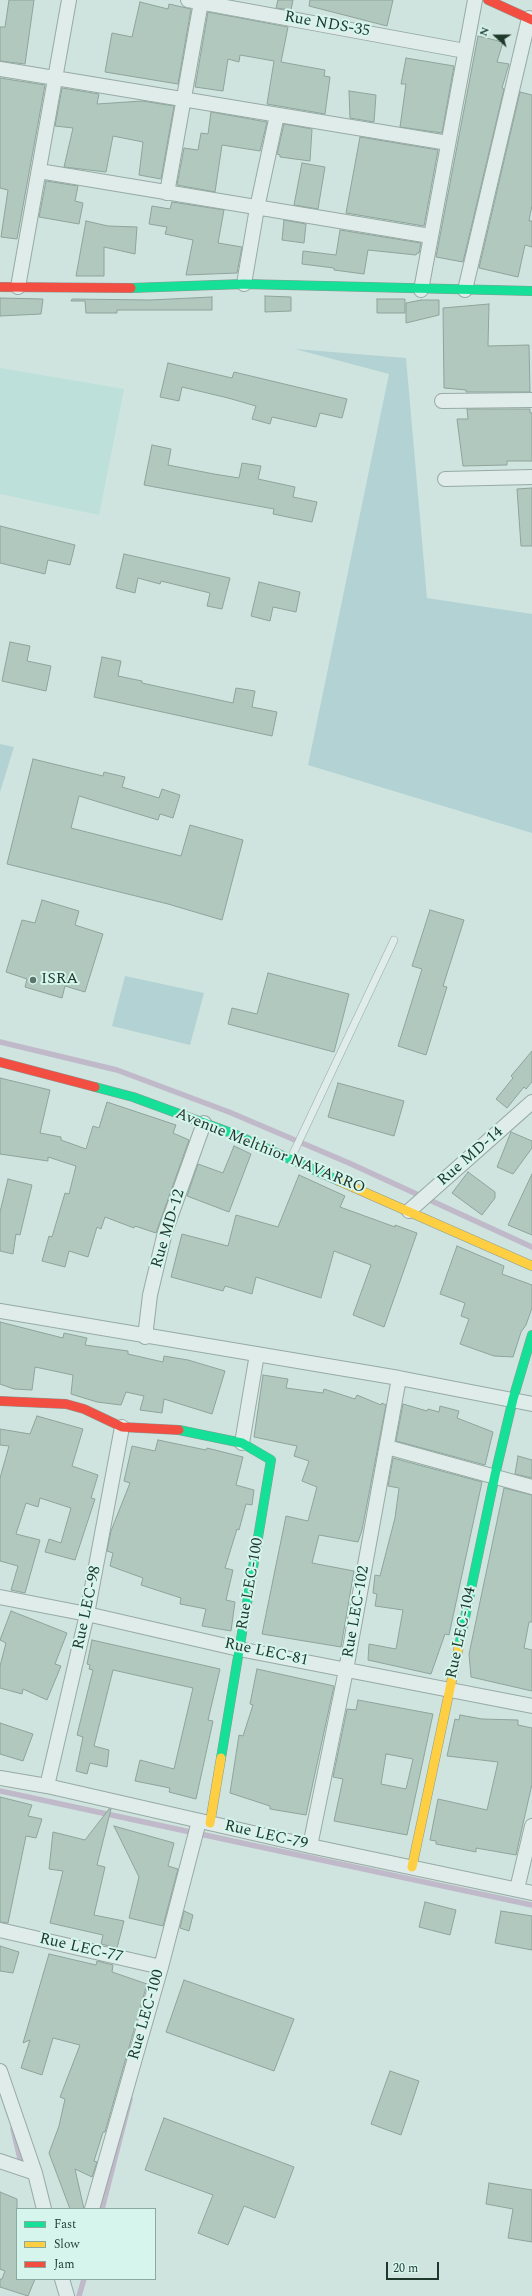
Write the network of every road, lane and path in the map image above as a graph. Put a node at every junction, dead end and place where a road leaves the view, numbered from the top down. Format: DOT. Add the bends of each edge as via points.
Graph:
graph roads {
  1 [pos="69,0"];
  2 [pos="475,0"];
  3 [pos="488,0"];
  4 [pos="195,1"];
  5 [pos="531,19"];
  6 [pos="465,51"];
  7 [pos="0,69"];
  8 [pos="55,80"];
  9 [pos="184,100"];
  10 [pos="277,115"];
  11 [pos="448,143"];
  12 [pos="39,171"];
  13 [pos="167,193"];
  14 [pos="257,208"];
  15 [pos="430,236"];
  16 [pos="244,284"];
  17 [pos="0,287"];
  18 [pos="18,287"];
  19 [pos="421,290"];
  20 [pos="465,290"];
  21 [pos="532,291"];
  22 [pos="532,400"];
  23 [pos="442,401"];
  24 [pos="532,477"];
  25 [pos="445,479"];
  26 [pos="394,940"];
  27 [pos="0,1062"];
  28 [pos="532,1103"];
  29 [pos="204,1123"];
  30 [pos="290,1158"];
  31 [pos="409,1211"];
  32 [pos="532,1266"];
  33 [pos="0,1311"];
  34 [pos="532,1335"];
  35 [pos="145,1337"];
  36 [pos="257,1354"];
  37 [pos="399,1378"];
  38 [pos="513,1399"];
  39 [pos="0,1401"];
  40 [pos="532,1404"];
  41 [pos="122,1428"];
  42 [pos="242,1443"];
  43 [pos="387,1447"];
  44 [pos="496,1475"];
  45 [pos="532,1487"];
  46 [pos="0,1597"];
  47 [pos="88,1614"];
  48 [pos="239,1648"];
  49 [pos="346,1670"];
  50 [pos="450,1690"];
  51 [pos="532,1706"];
  52 [pos="0,1778"];
  53 [pos="47,1786"];
  54 [pos="204,1822"];
  55 [pos="532,1826"];
  56 [pos="310,1846"];
  57 [pos="412,1867"];
  58 [pos="518,1889"];
  59 [pos="532,1893"];
  60 [pos="0,1930"];
  61 [pos="161,1967"];
  62 [pos="0,2072"];
  63 [pos="0,2161"];
  64 [pos="35,2173"];
  65 [pos="44,2208"];
  66 [pos="92,2208"];
  67 [pos="62,2280"];
  68 [pos="71,2280"];
  69 [pos="67,2296"];
  1 -- 8 [label="street"];
  2 -- 6 [label="street"];
  3 -- 5 [label="street"];
  4 -- 6 [label="street, Rue NDS-35"];
  4 -- 9 [label="street"];
  5 -- 20 [label="street"];
  6 -- 11 [label="street"];
  7 -- 8 [label="street"];
  8 -- 9 [label="street"];
  8 -- 12 [label="street"];
  9 -- 10 [label="street"];
  9 -- 13 [label="street"];
  10 -- 11 [label="street"];
  10 -- 14 [label="street"];
  11 -- 15 [label="street"];
  12 -- 13 [label="street"];
  12 -- 18 [label="street"];
  13 -- 14 [label="street"];
  14 -- 15 [label="street"];
  14 -- 16 [label="street"];
  15 -- 19 [label="street"];
  16 -- 18 [label="street" via="150,288"];
  16 -- 19 [label="street"];
  17 -- 18 [label="street"];
  19 -- 20 [label="street"];
  20 -- 21 [label="street"];
  22 -- 23 [label="street"];
  24 -- 25 [label="street"];
  26 -- 30 [label="lane"];
  27 -- 29 [label="street, Avenue Melthior NAVARRO" via="97,1086"];
  28 -- 31 [label="street, Rue MD-14"];
  29 -- 30 [label="street, Avenue Melthior NAVARRO"];
  29 -- 35 [label="street, Rue MD-12" via="166,1232 150,1295"];
  30 -- 31 [label="street, Avenue Melthior NAVARRO"];
  31 -- 32 [label="street, Avenue Melthior NAVARRO"];
  33 -- 35 [label="street"];
  34 -- 38 [label="street, Rue LEC-104"];
  35 -- 36 [label="street"];
  36 -- 37 [label="street"];
  36 -- 42 [label="street"];
  37 -- 38 [label="street"];
  37 -- 43 [label="street, Rue LEC-102"];
  38 -- 40 [label="street"];
  38 -- 44 [label="street, Rue LEC-104"];
  39 -- 41 [label="street" via="66,1404 105,1418"];
  41 -- 42 [label="street" via="174,1429"];
  41 -- 47 [label="street, Rue LEC-98"];
  42 -- 48 [label="street, Rue LEC-100" via="272,1463"];
  43 -- 44 [label="street"];
  43 -- 49 [label="street, Rue LEC-102"];
  44 -- 45 [label="street"];
  44 -- 50 [label="street, Rue LEC-104"];
  46 -- 47 [label="street, Rue LEC-81"];
  47 -- 48 [label="street, Rue LEC-81"];
  47 -- 53 [label="street, Rue LEC-98"];
  48 -- 49 [label="street, Rue LEC-81"];
  48 -- 54 [label="street, Rue LEC-100"];
  49 -- 50 [label="street, Rue LEC-81"];
  49 -- 56 [label="street, Rue LEC-102"];
  50 -- 51 [label="street, Rue LEC-81"];
  50 -- 57 [label="street, Rue LEC-104"];
  52 -- 53 [label="street, Rue LEC-79"];
  53 -- 54 [label="street, Rue LEC-79"];
  54 -- 56 [label="street, Rue LEC-79"];
  54 -- 61 [label="street, Rue LEC-100"];
  55 -- 58 [label="street"];
  56 -- 57 [label="street, Rue LEC-79"];
  57 -- 58 [label="street, Rue LEC-79"];
  58 -- 59 [label="street, Rue LEC-79"];
  60 -- 61 [label="street, Rue LEC-77"];
  61 -- 66 [label="street, Rue LEC-100"];
  62 -- 64 [label="street"];
  63 -- 64 [label="street"];
  64 -- 65 [label="street"];
  67 -- 69 [label="street"];
  68 -- 69 [label="street"];
}
